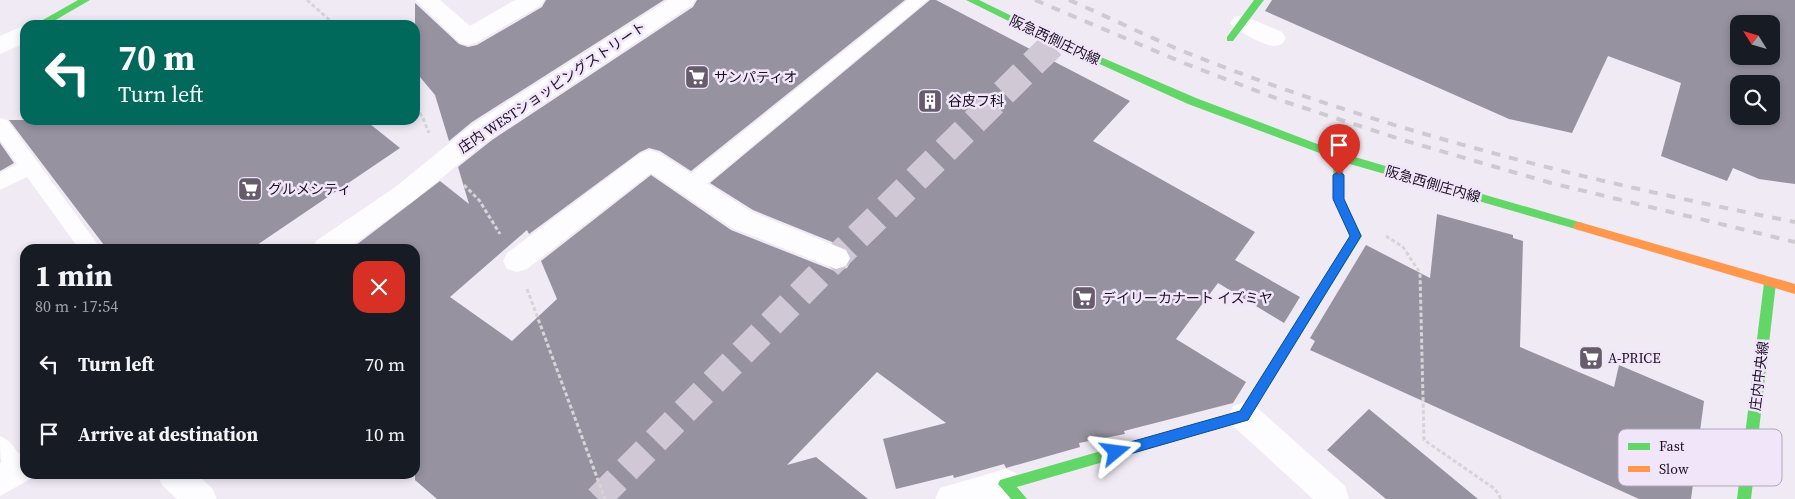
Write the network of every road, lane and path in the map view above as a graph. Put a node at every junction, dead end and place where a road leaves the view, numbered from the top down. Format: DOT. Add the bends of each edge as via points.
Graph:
graph roads {
  1 [pos="85,0"];
  2 [pos="306,0"];
  3 [pos="426,0"];
  4 [pos="533,0"];
  5 [pos="683,0"];
  6 [pos="919,0"];
  7 [pos="971,0"];
  8 [pos="1259,0"];
  9 [pos="48,20"];
  10 [pos="329,20"];
  11 [pos="1236,31"];
  12 [pos="20,36"];
  13 [pos="1274,38"];
  14 [pos="0,46"];
  15 [pos="0,125"];
  16 [pos="1338,156"];
  17 [pos="442,163"];
  18 [pos="30,166"];
  19 [pos="0,182"];
  20 [pos="690,186"];
  21 [pos="1380,232"];
  22 [pos="87,244"];
  23 [pos="333,244"];
  24 [pos="836,258"];
  25 [pos="517,261"];
  26 [pos="1770,283"];
  27 [pos="1795,289"];
  28 [pos="1244,416"];
  29 [pos="1752,429"];
  30 [pos="179,479"];
  31 [pos="1746,486"];
  32 [pos="1013,491"];
  33 [pos="1334,498"];
  34 [pos="201,499"];
  35 [pos="605,499"];
  36 [pos="951,499"];
  37 [pos="1501,499"];
  38 [pos="1744,499"];
  1 -- 9 [label="street"];
  2 -- 10 [label="path"];
  3 -- 4 [label="street" via="468,37"];
  5 -- 17 [label="street, 庄内 WESTショッピングストリート" via="482,131"];
  6 -- 20 [label="lane"];
  7 -- 16 [label="street, 阪急西側庄内線" via="1192,101"];
  8 -- 11 [label="street"];
  11 -- 13 [label="street"];
  12 -- 14 [label="street"];
  15 -- 18 [label="lane"];
  16 -- 26 [label="street, 阪急西側庄内線"];
  16 -- 28 [label="street" via="1339,199 1356,236"];
  17 -- 23 [label="street, 庄内 WESTショッピングストリート"];
  17 -- 25 [label="path" via="479,200"];
  18 -- 19 [label="lane"];
  18 -- 22 [label="lane"];
  20 -- 24 [label="street" via="742,220"];
  20 -- 25 [label="street" via="650,160"];
  21 -- 37 [label="path" via="1403,247 1420,273 1424,440 1495,489"];
  25 -- 35 [label="path"];
  26 -- 27 [label="street, 阪急西側庄内線"];
  26 -- 29 [label="street, 庄内中央線"];
  28 -- 32 [label="street"];
  28 -- 33 [label="street"];
  30 -- 34 [label="street"];
  31 -- 38 [label="street, 庄内中央線"];
  32 -- 36 [label="street"];
}
